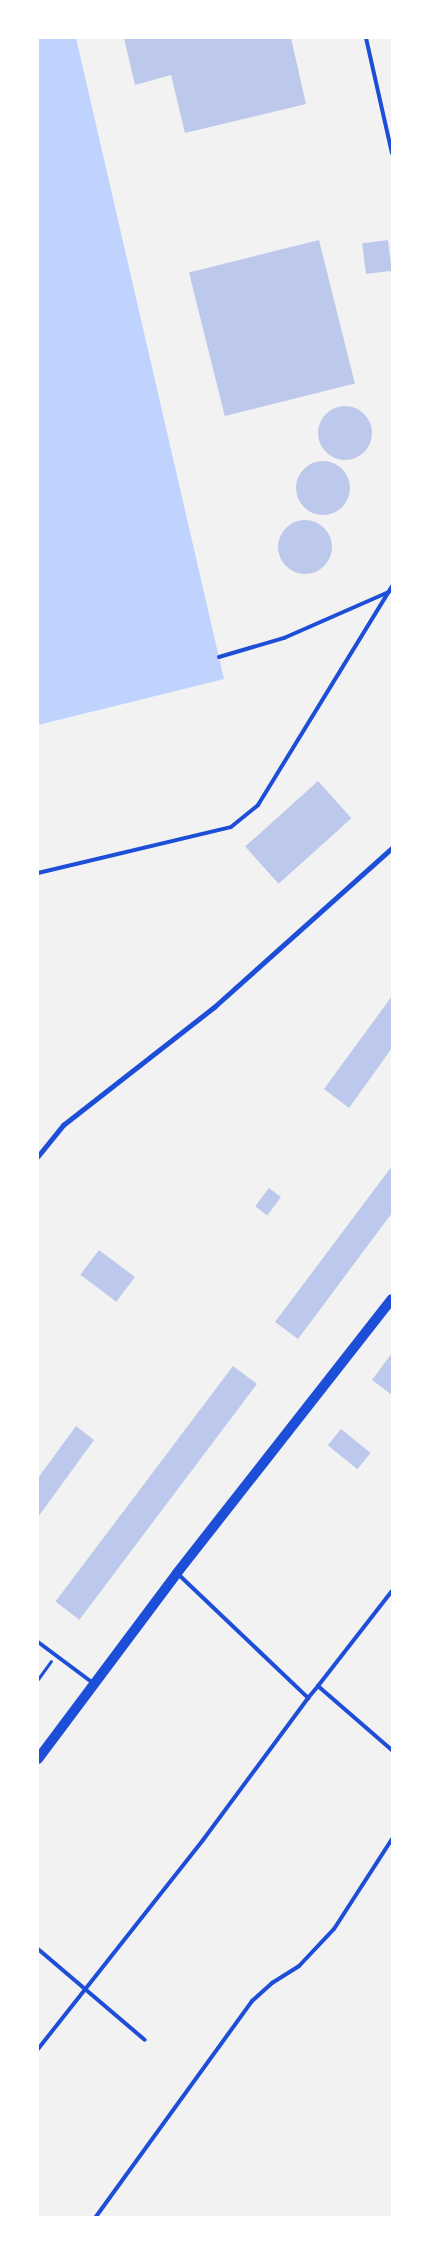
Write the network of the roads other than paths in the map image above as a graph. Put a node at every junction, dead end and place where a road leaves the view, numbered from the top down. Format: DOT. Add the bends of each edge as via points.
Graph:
graph roads {
  1 [pos="366,38"];
  2 [pos="392,153"];
  3 [pos="392,586"];
  4 [pos="390,592"];
  5 [pos="219,657"];
  6 [pos="392,848"];
  7 [pos="38,873"];
  8 [pos="38,1156"];
  9 [pos="392,1300"];
  10 [pos="177,1572"];
  11 [pos="392,1591"];
  12 [pos="38,1642"];
  13 [pos="95,1684"];
  14 [pos="318,1686"];
  15 [pos="308,1698"];
  16 [pos="392,1750"];
  17 [pos="38,1759"];
  18 [pos="392,1840"];
  19 [pos="38,1949"];
  20 [pos="84,1989"];
  21 [pos="145,2040"];
  22 [pos="38,2049"];
  23 [pos="95,2218"];
  1 -- 2 [label="lane"];
  3 -- 4 [label="lane"];
  4 -- 5 [label="lane" via="284,638"];
  4 -- 7 [label="lane" via="258,805 231,827"];
  6 -- 8 [label="street" via="214,1007 63,1125"];
  9 -- 10 [label="main road"];
  10 -- 13 [label="main road"];
  10 -- 15 [label="lane"];
  11 -- 14 [label="lane"];
  12 -- 13 [label="lane"];
  13 -- 17 [label="main road"];
  14 -- 15 [label="lane"];
  14 -- 16 [label="lane"];
  15 -- 20 [label="lane" via="203,1840"];
  18 -- 23 [label="lane" via="334,1929 299,1966 272,1983 252,2002"];
  19 -- 20 [label="lane"];
  20 -- 21 [label="lane"];
  20 -- 22 [label="lane"];
}
